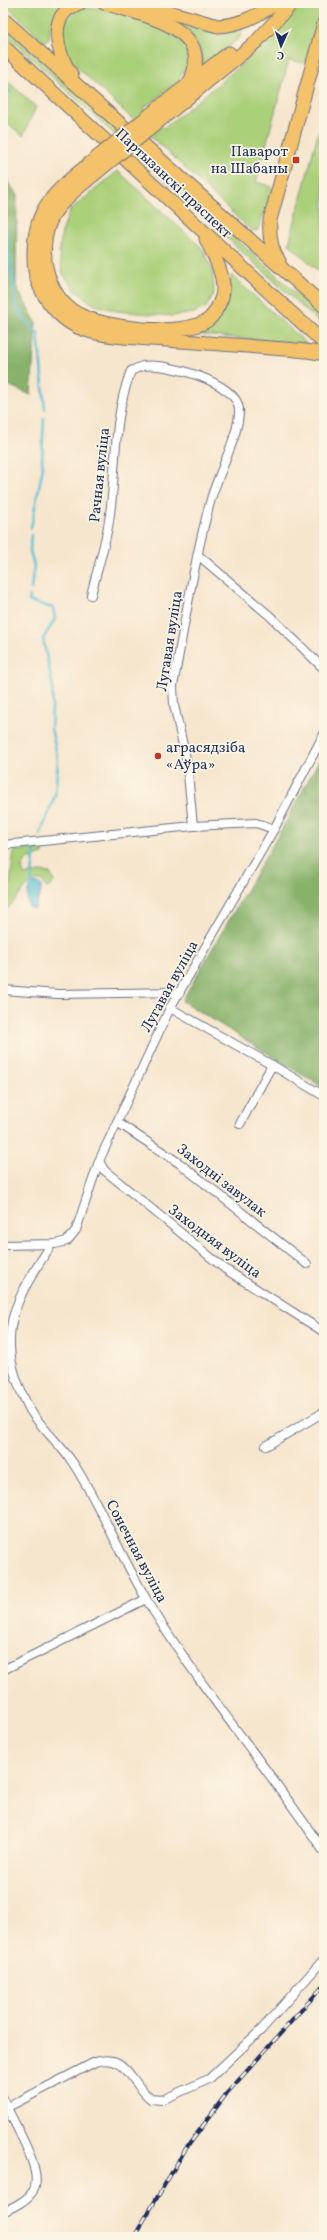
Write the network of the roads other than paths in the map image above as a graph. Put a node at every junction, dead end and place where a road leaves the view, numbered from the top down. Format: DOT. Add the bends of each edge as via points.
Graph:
graph roads {
  1 [pos="80,3"];
  2 [pos="104,3"];
  3 [pos="137,3"];
  4 [pos="277,3"];
  5 [pos="283,3"];
  6 [pos="292,3"];
  7 [pos="3,19"];
  8 [pos="324,22"];
  9 [pos="3,46"];
  10 [pos="189,84"];
  11 [pos="81,89"];
  12 [pos="166,109"];
  13 [pos="82,177"];
  14 [pos="203,232"];
  15 [pos="284,269"];
  16 [pos="324,306"];
  17 [pos="324,343"];
  18 [pos="324,354"];
  19 [pos="239,409"];
  20 [pos="198,555"];
  21 [pos="91,595"];
  22 [pos="324,669"];
  23 [pos="324,734"];
  24 [pos="193,826"];
  25 [pos="274,829"];
  26 [pos="3,845"];
  27 [pos="3,990"];
  28 [pos="180,992"];
  29 [pos="170,1008"];
  30 [pos="272,1065"];
  31 [pos="324,1096"];
  32 [pos="117,1122"];
  33 [pos="240,1124"];
  34 [pos="99,1161"];
  35 [pos="3,1244"];
  36 [pos="51,1245"];
  37 [pos="307,1264"];
  38 [pos="324,1332"];
  39 [pos="324,1412"];
  40 [pos="266,1446"];
  41 [pos="146,1599"];
  42 [pos="3,1670"];
  43 [pos="324,1852"];
  44 [pos="324,1959"];
  45 [pos="3,2098"];
  46 [pos="6,2108"];
  47 [pos="3,2212"];
  1 -- 11 [label="highway" via="64,13 57,24 56,32 62,57"];
  2 -- 10 [label="highway" via="179,29 194,51 194,73"];
  3 -- 4 [label="highway" via="218,26 231,26 245,22"];
  5 -- 10 [label="highway" via="250,37"];
  6 -- 12 [label="highway" via="256,42"];
  7 -- 11 [label="highway, Партызанскі праспект"];
  8 -- 15 [label="highway" via="270,220 272,247"];
  9 -- 14 [label="highway, Партызанскі праспект"];
  10 -- 12 [label="highway"];
  11 -- 15 [label="highway, Партызанскі праспект"];
  12 -- 13 [label="highway, bridge"];
  13 -- 14 [label="highway" via="55,213 46,232 44,246 51,284 61,300 76,314 100,323 154,329 192,326 208,320 217,309 222,295 222,279"];
  13 -- 18 [label="highway" via="60,188 44,206 36,224 34,265 50,304 65,320 88,331 123,337"];
  14 -- 17 [label="highway, Партызанскі праспект"];
  15 -- 16 [label="highway, Партызанскі праспект"];
  19 -- 20 [label="street, Лугавая вуліца" via="236,430 211,500"];
  19 -- 21 [label="street, Рачная вуліца" via="236,399 210,380 167,367 143,366 132,371 126,385 115,440 109,521"];
  20 -- 22 [label="street" via="270,616"];
  20 -- 24 [label="street, Лугавая вуліца" via="173,693 187,763"];
  23 -- 25 [label="street, Лугавая вуліца"];
  24 -- 25 [label="street" via="256,823"];
  24 -- 26 [label="street"];
  25 -- 28 [label="street, Лугавая вуліца"];
  27 -- 28 [label="street" via="58,994"];
  28 -- 29 [label="street, Лугавая вуліца"];
  29 -- 30 [label="street"];
  29 -- 32 [label="street, Лугавая вуліца"];
  30 -- 31 [label="street"];
  30 -- 33 [label="street"];
  32 -- 34 [label="street, Лугавая вуліца"];
  32 -- 37 [label="street, Заходні завулак" via="180,1163"];
  34 -- 36 [label="street, Лугавая вуліца" via="76,1230 67,1241"];
  34 -- 38 [label="street, Заходняя вуліца" via="104,1170 226,1269"];
  35 -- 36 [label="street"];
  36 -- 41 [label="street, Сонечная вуліца" via="17,1305 10,1345 13,1363 30,1410 72,1461"];
  39 -- 40 [label="street"];
  41 -- 42 [label="street"];
  41 -- 43 [label="street, Сонечная вуліца" via="219,1708 264,1764"];
  44 -- 46 [label="street" via="231,2060 209,2079 194,2087 162,2100 151,2099 117,2061 106,2059 95,2062"];
  45 -- 46 [label="street"];
  46 -- 47 [label="street" via="32,2161 36,2183 33,2192 26,2199"];
}
